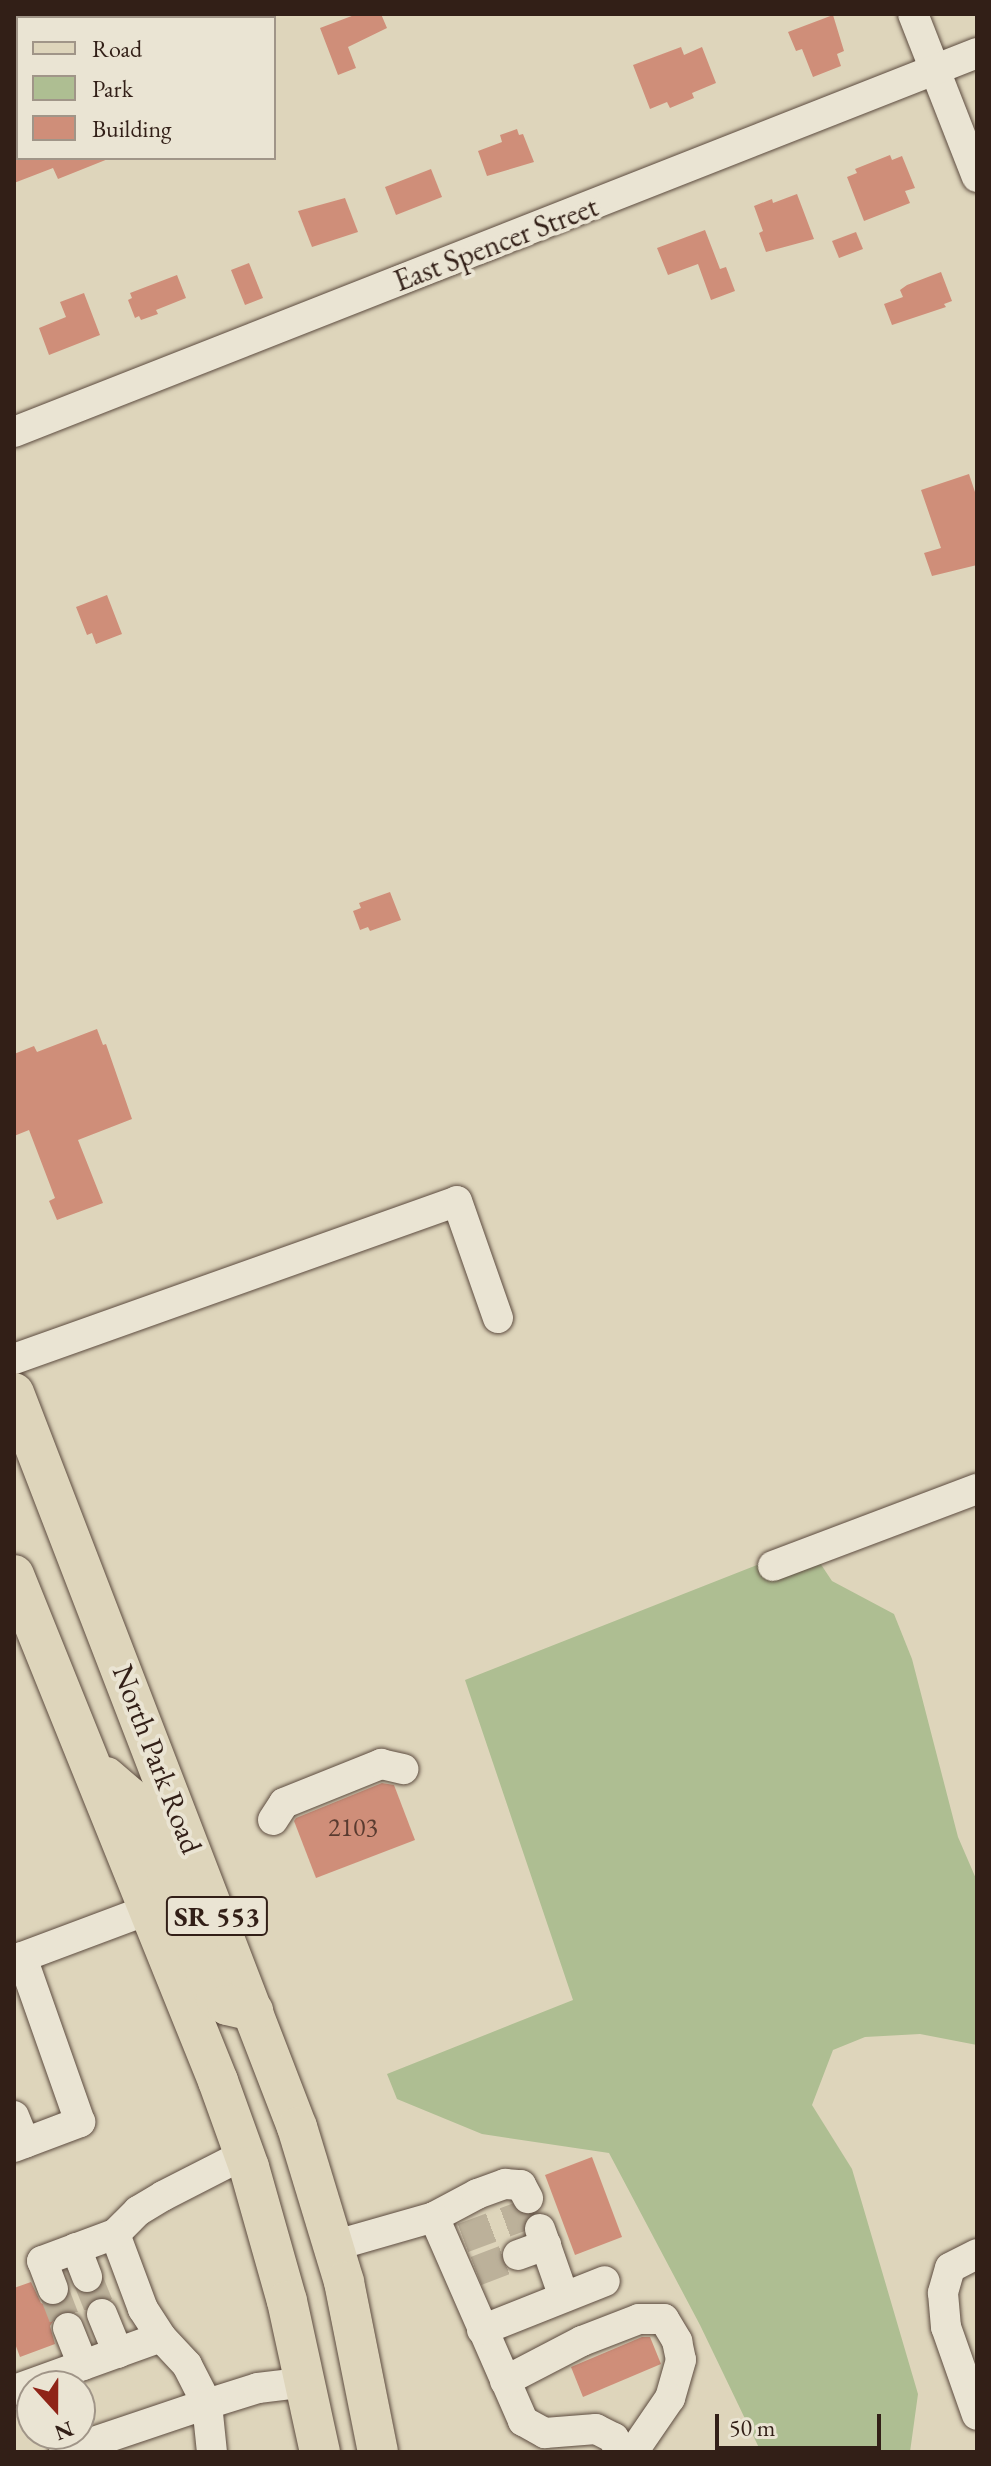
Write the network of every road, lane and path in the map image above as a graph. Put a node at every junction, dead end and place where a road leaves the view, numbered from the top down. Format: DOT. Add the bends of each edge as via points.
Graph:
graph roads {
  1 [pos="913,14"];
  2 [pos="977,53"];
  3 [pos="935,70"];
  4 [pos="977,177"];
  5 [pos="14,432"];
  6 [pos="498,1318"];
  7 [pos="14,1359"];
  8 [pos="14,1393"];
  9 [pos="977,1489"];
  10 [pos="773,1566"];
  11 [pos="14,1575"];
  12 [pos="91,1764"];
  13 [pos="403,1769"];
  14 [pos="273,1820"];
  15 [pos="148,1910"];
  16 [pos="18,1953"];
  17 [pos="253,2011"];
  18 [pos="18,2135"];
  19 [pos="245,2154"];
  20 [pos="528,2198"];
  21 [pos="434,2217"];
  22 [pos="115,2234"];
  23 [pos="535,2243"];
  24 [pos="333,2246"];
  25 [pos="76,2248"];
  26 [pos="977,2254"];
  27 [pos="87,2277"];
  28 [pos="605,2281"];
  29 [pos="53,2289"];
  30 [pos="564,2297"];
  31 [pos="102,2314"];
  32 [pos="68,2328"];
  33 [pos="482,2330"];
  34 [pos="161,2337"];
  35 [pos="118,2353"];
  36 [pos="83,2365"];
  37 [pos="505,2381"];
  38 [pos="307,2382"];
  39 [pos="14,2390"];
  40 [pos="207,2404"];
  41 [pos="977,2415"];
  42 [pos="64,2452"];
  43 [pos="212,2452"];
  44 [pos="320,2452"];
  45 [pos="378,2452"];
  46 [pos="619,2452"];
  47 [pos="633,2452"];
  1 -- 3 [label="street"];
  2 -- 3 [label="street, East Spencer Street"];
  3 -- 4 [label="street"];
  3 -- 5 [label="street, East Spencer Street"];
  6 -- 7 [label="street" via="457,1201"];
  8 -- 17 [label="main road, North Park Road / SR 553"];
  9 -- 10 [label="street"];
  11 -- 12 [label="main road, North Park Road / SR 553"];
  12 -- 15 [label="main road, North Park Road / SR 553"];
  12 -- 17 [label="main road" via="129,1797 151,1830 216,1998"];
  13 -- 14 [label="street" via="381,1764 284,1803"];
  15 -- 16 [label="street"];
  15 -- 19 [label="main road, North Park Road / SR 553"];
  16 -- 18 [label="street" via="80,2122"];
  17 -- 24 [label="main road, North Park Road / SR 553" via="297,2127"];
  19 -- 22 [label="street" via="138,2211"];
  19 -- 38 [label="main road, North Park Road / SR 553"];
  20 -- 21 [label="street" via="521,2185 505,2184"];
  21 -- 24 [label="street"];
  21 -- 33 [label="street" via="454,2241"];
  22 -- 25 [label="street"];
  22 -- 34 [label="street" via="133,2288"];
  23 -- 30 [label="street"];
  24 -- 45 [label="main road, North Park Road / SR 553"];
  25 -- 27 [label="street"];
  25 -- 29 [label="street" via="42,2261"];
  26 -- 41 [label="street" via="950,2268 943,2293 946,2327"];
  28 -- 30 [label="street"];
  30 -- 33 [label="street"];
  31 -- 35 [label="street"];
  32 -- 36 [label="street"];
  33 -- 37 [label="street"];
  34 -- 35 [label="street"];
  34 -- 40 [label="street" via="187,2365"];
  35 -- 36 [label="street"];
  36 -- 39 [label="street"];
  37 -- 46 [label="street" via="523,2421 545,2433 596,2429 614,2438"];
  37 -- 47 [label="street" via="582,2341 639,2319 664,2319 681,2360 670,2398"];
  38 -- 40 [label="street" via="258,2388"];
  38 -- 44 [label="main road, North Park Road / SR 553"];
  40 -- 42 [label="street"];
  40 -- 43 [label="street"];
}
